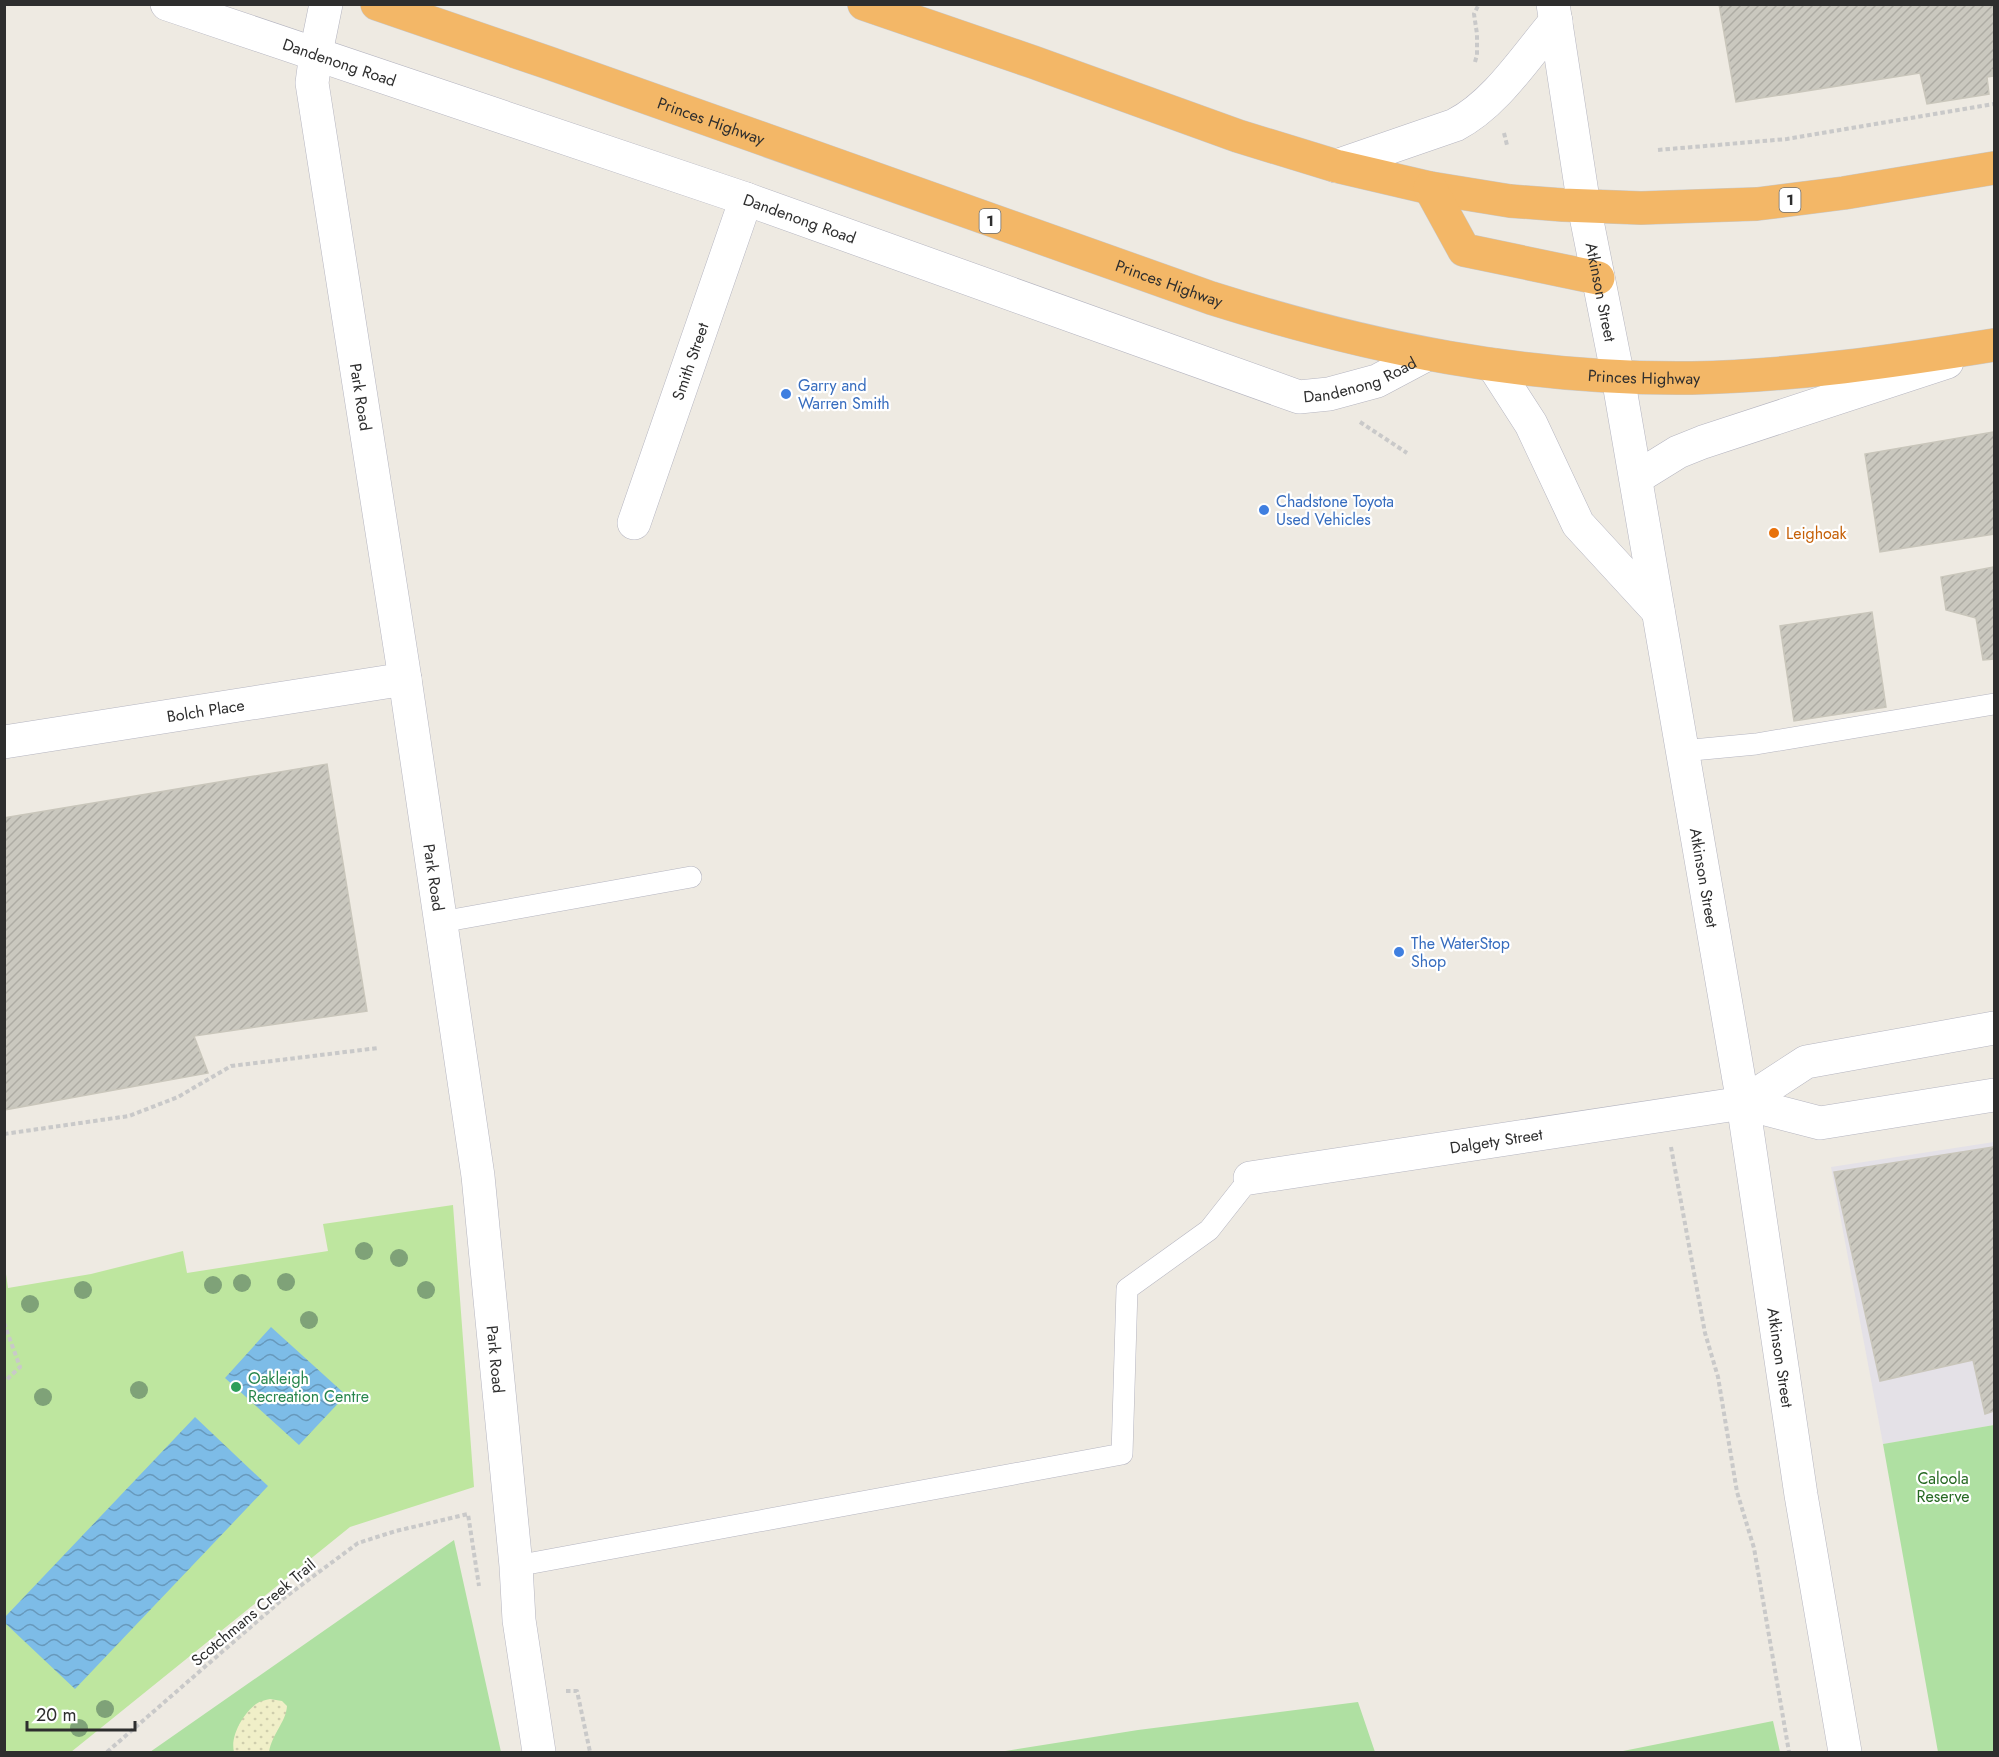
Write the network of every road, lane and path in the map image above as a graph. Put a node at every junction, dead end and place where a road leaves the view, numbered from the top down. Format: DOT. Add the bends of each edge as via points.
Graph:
graph roads {
  1 [pos="168,4"];
  2 [pos="326,4"];
  3 [pos="377,4"];
  4 [pos="864,4"];
  5 [pos="1479,4"];
  6 [pos="1555,13"];
  7 [pos="1474,14"];
  8 [pos="316,53"];
  9 [pos="1995,104"];
  10 [pos="1658,150"];
  11 [pos="1336,166"];
  12 [pos="1995,168"];
  13 [pos="1430,188"];
  14 [pos="746,198"];
  15 [pos="1584,206"];
  16 [pos="1598,278"];
  17 [pos="1995,346"];
  18 [pos="1426,355"];
  19 [pos="1493,365"];
  20 [pos="1618,377"];
  21 [pos="1636,478"];
  22 [pos="634,523"];
  23 [pos="1658,611"];
  24 [pos="405,679"];
  25 [pos="1995,704"];
  26 [pos="4,742"];
  27 [pos="1682,751"];
  28 [pos="691,877"];
  29 [pos="441,922"];
  30 [pos="1995,1028"];
  31 [pos="378,1048"];
  32 [pos="1995,1095"];
  33 [pos="1743,1103"];
  34 [pos="4,1134"];
  35 [pos="1670,1142"];
  36 [pos="1250,1178"];
  37 [pos="4,1323"];
  38 [pos="4,1382"];
  39 [pos="468,1514"];
  40 [pos="516,1566"];
  41 [pos="577,1691"];
  42 [pos="107,1752"];
  43 [pos="539,1752"];
  44 [pos="590,1752"];
  45 [pos="1789,1752"];
  46 [pos="1845,1752"];
  1 -- 8 [label="street, Dandenong Road"];
  2 -- 8 [label="street, Park Road"];
  3 -- 18 [label="highway, Princes Highway / 1" via="1211,298 1290,323"];
  4 -- 11 [label="highway, 1"];
  5 -- 7 [label="path"];
  6 -- 11 [label="street" via="1499,91 1471,117"];
  6 -- 15 [label="street, Atkinson Street"];
  8 -- 14 [label="street, Dandenong Road"];
  8 -- 24 [label="street, Park Road" via="312,83"];
  9 -- 10 [label="path" via="1787,139"];
  11 -- 13 [label="highway, 1"];
  12 -- 15 [label="highway, 1" via="1757,204"];
  13 -- 15 [label="highway, 1" via="1510,201"];
  13 -- 16 [label="highway" via="1464,250"];
  14 -- 18 [label="street, Dandenong Road" via="1299,397 1329,394 1377,381"];
  14 -- 22 [label="street, Smith Street"];
  15 -- 16 [label="street, Atkinson Street"];
  16 -- 20 [label="street, Atkinson Street"];
  17 -- 20 [label="highway, Princes Highway / 1" via="1772,373 1700,378"];
  17 -- 21 [label="street" via="1703,442 1678,452"];
  18 -- 19 [label="highway, Princes Highway / 1"];
  19 -- 20 [label="highway, Princes Highway / 1"];
  19 -- 23 [label="street" via="1531,424 1578,524"];
  20 -- 21 [label="street, Atkinson Street"];
  21 -- 23 [label="street, Atkinson Street"];
  23 -- 27 [label="street, Atkinson Street"];
  24 -- 26 [label="street, Bolch Place"];
  24 -- 29 [label="street, Park Road"];
  25 -- 27 [label="lane" via="1756,744"];
  27 -- 33 [label="street, Atkinson Street"];
  28 -- 29 [label="lane"];
  29 -- 40 [label="street, Park Road" via="478,1176"];
  30 -- 33 [label="street, Dalgety Street" via="1806,1062"];
  31 -- 34 [label="path" via="231,1066 178,1096 129,1116"];
  32 -- 33 [label="street, Dalgety Street" via="1820,1124"];
  33 -- 36 [label="street, Dalgety Street"];
  33 -- 46 [label="street, Atkinson Street" via="1801,1495"];
  35 -- 45 [label="path" via="1705,1333 1718,1377 1735,1484 1754,1548"];
  36 -- 40 [label="lane" via="1209,1230 1127,1288 1122,1454"];
  37 -- 38 [label="path" via="20,1367"];
  39 -- 42 [label="path, Scotchmans Creek Trail" via="358,1543 284,1598"];
  40 -- 43 [label="street, Park Road" via="519,1620"];
  41 -- 44 [label="path"];
}
